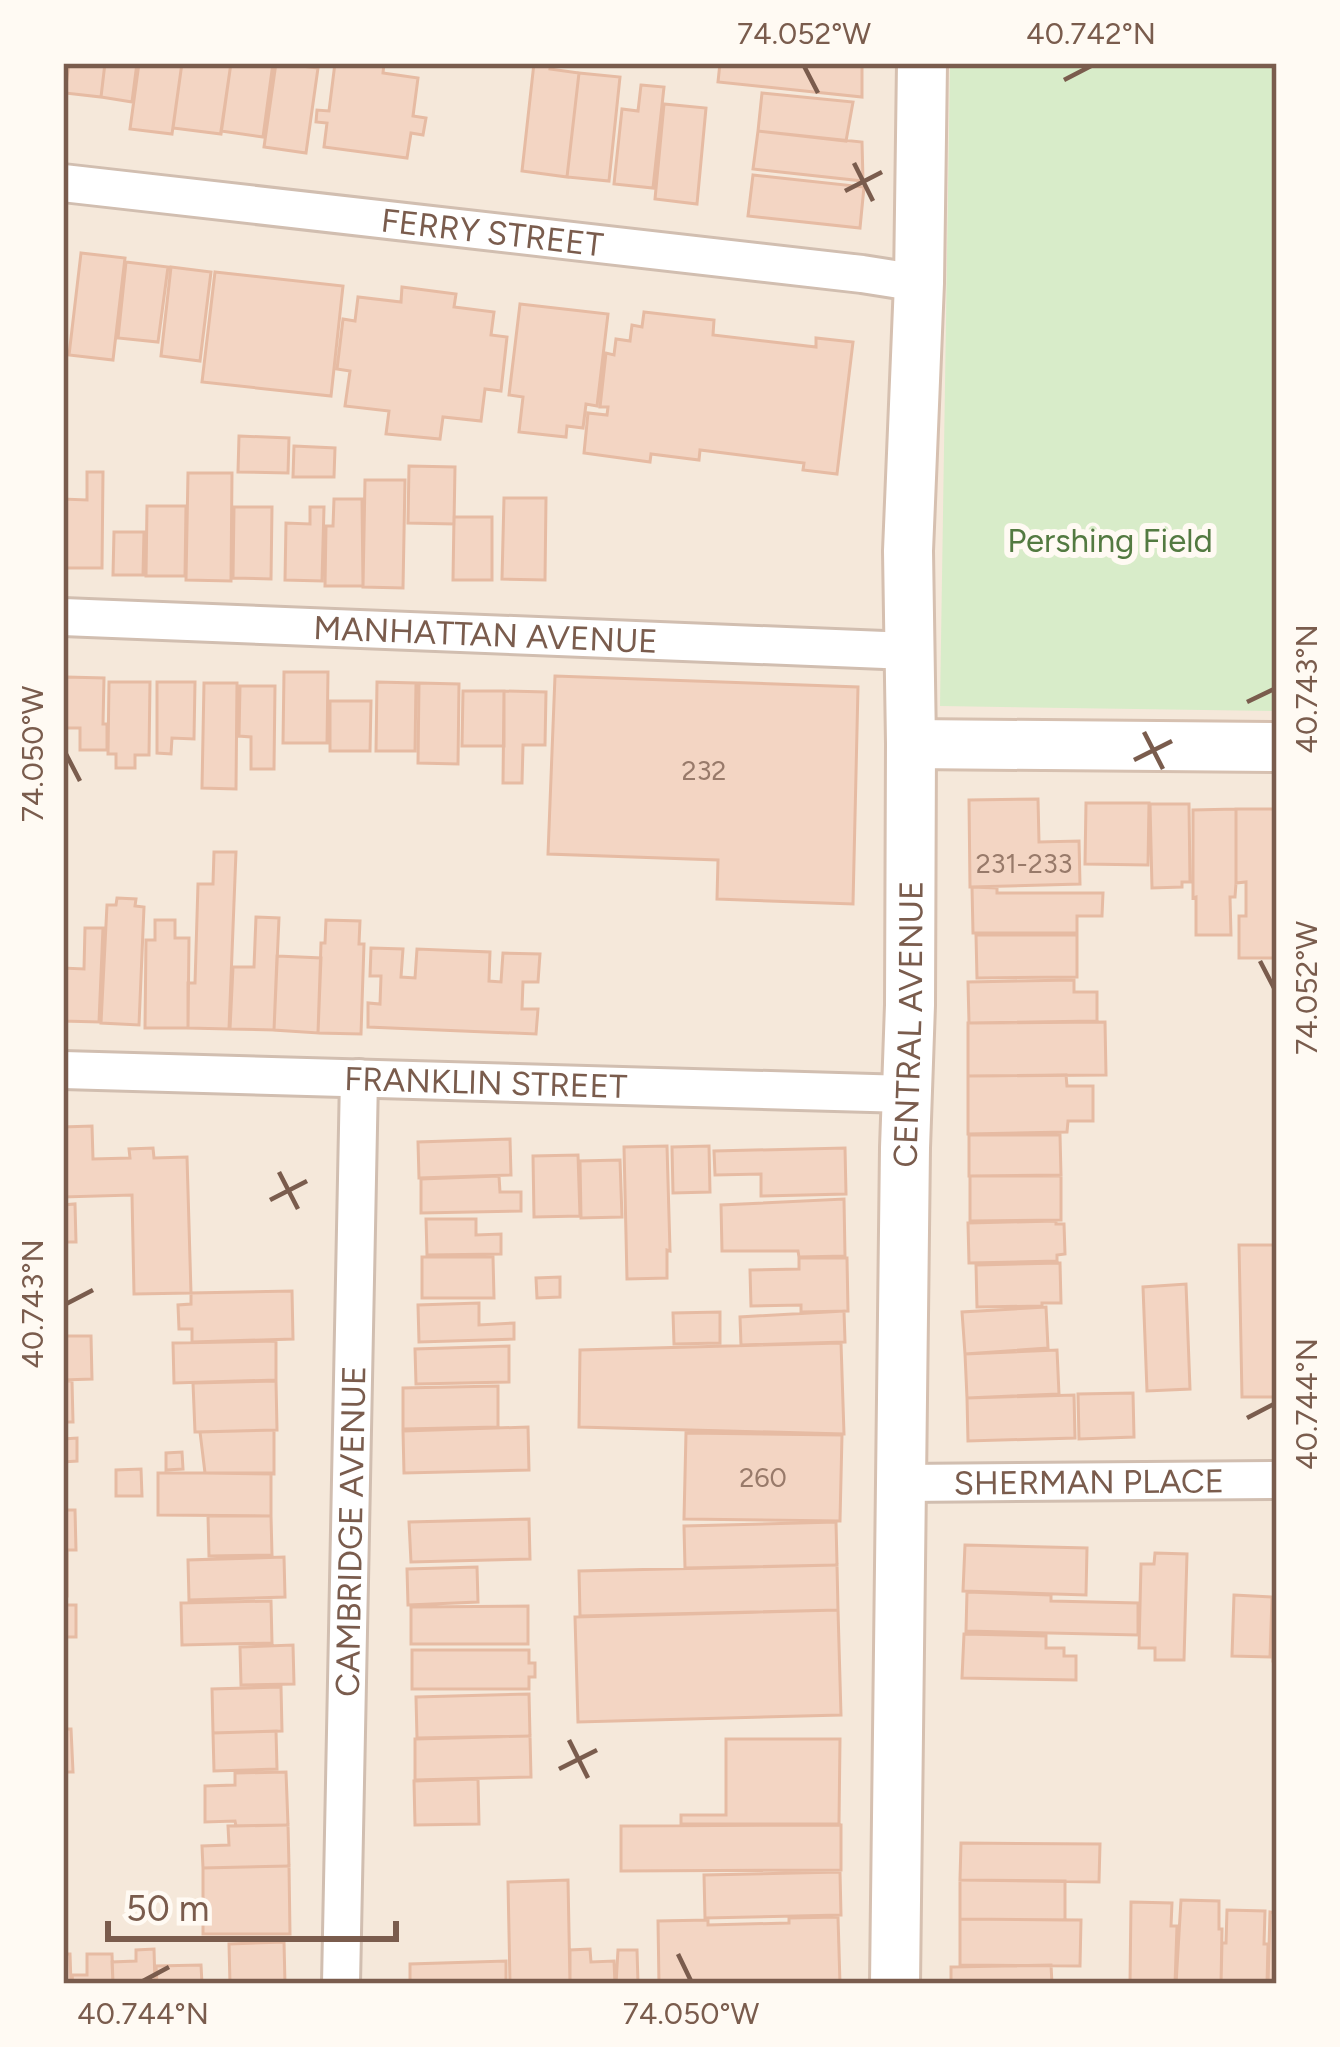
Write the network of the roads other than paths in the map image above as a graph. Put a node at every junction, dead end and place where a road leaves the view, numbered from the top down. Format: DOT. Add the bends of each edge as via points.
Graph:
graph roads {
  1 [pos="922,63"];
  2 [pos="63,183"];
  3 [pos="919,283"];
  4 [pos="63,617"];
  5 [pos="909,650"];
  6 [pos="911,744"];
  7 [pos="1277,747"];
  8 [pos="63,1070"];
  9 [pos="359,1078"];
  10 [pos="907,1094"];
  11 [pos="1277,1480"];
  12 [pos="903,1483"];
  13 [pos="341,1984"];
  14 [pos="896,1984"];
  1 -- 3 [label="main road, CENTRAL AVENUE"];
  2 -- 3 [label="street, FERRY STREET"];
  3 -- 5 [label="main road, CENTRAL AVENUE"];
  4 -- 5 [label="street, MANHATTAN AVENUE"];
  5 -- 6 [label="main road, CENTRAL AVENUE"];
  6 -- 7 [label="main road"];
  6 -- 10 [label="main road, CENTRAL AVENUE"];
  8 -- 9 [label="street, FRANKLIN STREET"];
  9 -- 10 [label="street, FRANKLIN STREET"];
  9 -- 13 [label="street, CAMBRIDGE AVENUE"];
  10 -- 12 [label="main road, CENTRAL AVENUE"];
  11 -- 12 [label="street, SHERMAN PLACE"];
  12 -- 14 [label="main road, CENTRAL AVENUE"];
}
